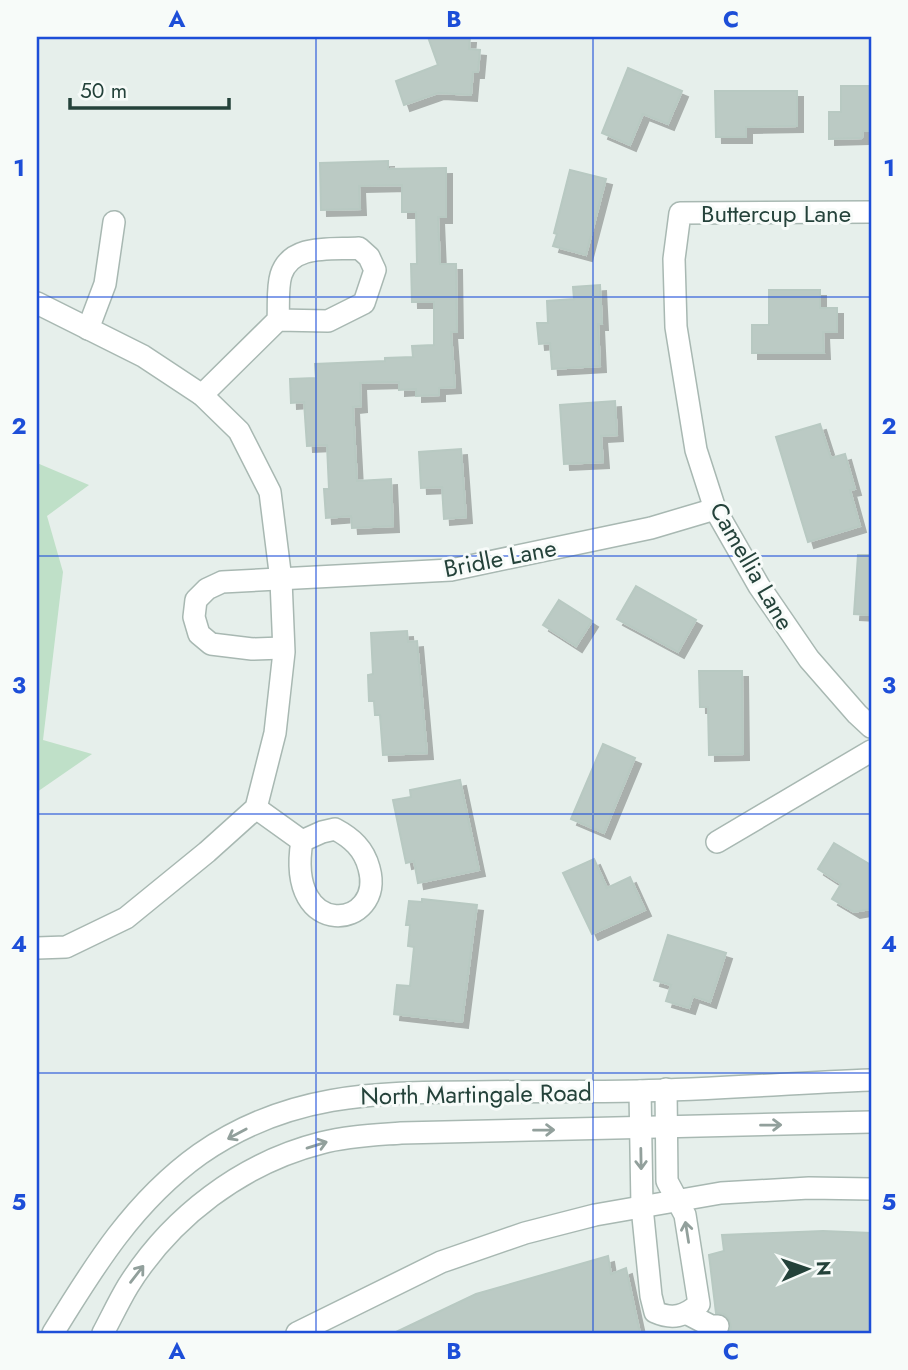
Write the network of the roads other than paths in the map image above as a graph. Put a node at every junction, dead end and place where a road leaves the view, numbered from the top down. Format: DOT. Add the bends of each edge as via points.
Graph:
graph roads {
  1 [pos="871,212"];
  2 [pos="680,213"];
  3 [pos="114,222"];
  4 [pos="37,303"];
  5 [pos="278,320"];
  6 [pos="88,328"];
  7 [pos="202,395"];
  8 [pos="715,509"];
  9 [pos="281,580"];
  10 [pos="284,648"];
  11 [pos="871,727"];
  12 [pos="871,751"];
  13 [pos="256,808"];
  14 [pos="302,841"];
  15 [pos="717,842"];
  16 [pos="37,947"];
  17 [pos="871,1080"];
  18 [pos="666,1089"];
  19 [pos="640,1091"];
  20 [pos="871,1122"];
  21 [pos="666,1127"];
  22 [pos="641,1128"];
  23 [pos="871,1189"];
  24 [pos="676,1200"];
  25 [pos="642,1207"];
  26 [pos="688,1314"];
  27 [pos="718,1326"];
  28 [pos="53,1333"];
  29 [pos="103,1333"];
  30 [pos="297,1333"];
  1 -- 2 [label="street, Buttercup Lane"];
  2 -- 8 [label="street, Camellia Lane" via="674,259 676,327 696,450"];
  3 -- 6 [label="street" via="105,284"];
  4 -- 6 [label="street"];
  5 -- 5 [label="street" via="328,321 364,303 375,270 369,257 359,248 302,251 281,274"];
  5 -- 7 [label="street"];
  6 -- 7 [label="street" via="143,356"];
  7 -- 9 [label="street" via="239,431 270,492"];
  8 -- 9 [label="street, Bridle Lane" via="651,528 451,570"];
  8 -- 11 [label="street, Camellia Lane" via="759,586 809,659"];
  9 -- 10 [label="street"];
  9 -- 10 [label="street, Bridle Lane" via="222,582 197,600 194,617 199,634 211,644"];
  10 -- 13 [label="street" via="275,733"];
  12 -- 15 [label="street"];
  13 -- 14 [label="street"];
  13 -- 16 [label="street" via="126,918 66,947"];
  17 -- 18 [label="street, North Martingale Road"];
  18 -- 19 [label="street, North Martingale Road"];
  18 -- 21 [label="street"];
  19 -- 22 [label="street"];
  19 -- 28 [label="street, North Martingale Road, one-way" via="355,1095 276,1115 201,1154 143,1205 97,1261"];
  21 -- 20 [label="street, North Martingale Road, one-way"];
  21 -- 22 [label="street, North Martingale Road"];
  21 -- 24 [label="street" via="667,1181"];
  22 -- 25 [label="street, one-way"];
  29 -- 22 [label="street, North Martingale Road, one-way" via="129,1285 171,1230 216,1192 258,1166 321,1143 366,1135"];
  23 -- 24 [label="street" via="733,1192"];
  24 -- 25 [label="street"];
  26 -- 24 [label="street, one-way" via="699,1304 701,1264"];
  25 -- 26 [label="street" via="638,1277 655,1312 668,1318"];
  25 -- 30 [label="street" via="573,1220 450,1259"];
  26 -- 27 [label="street"];
}
